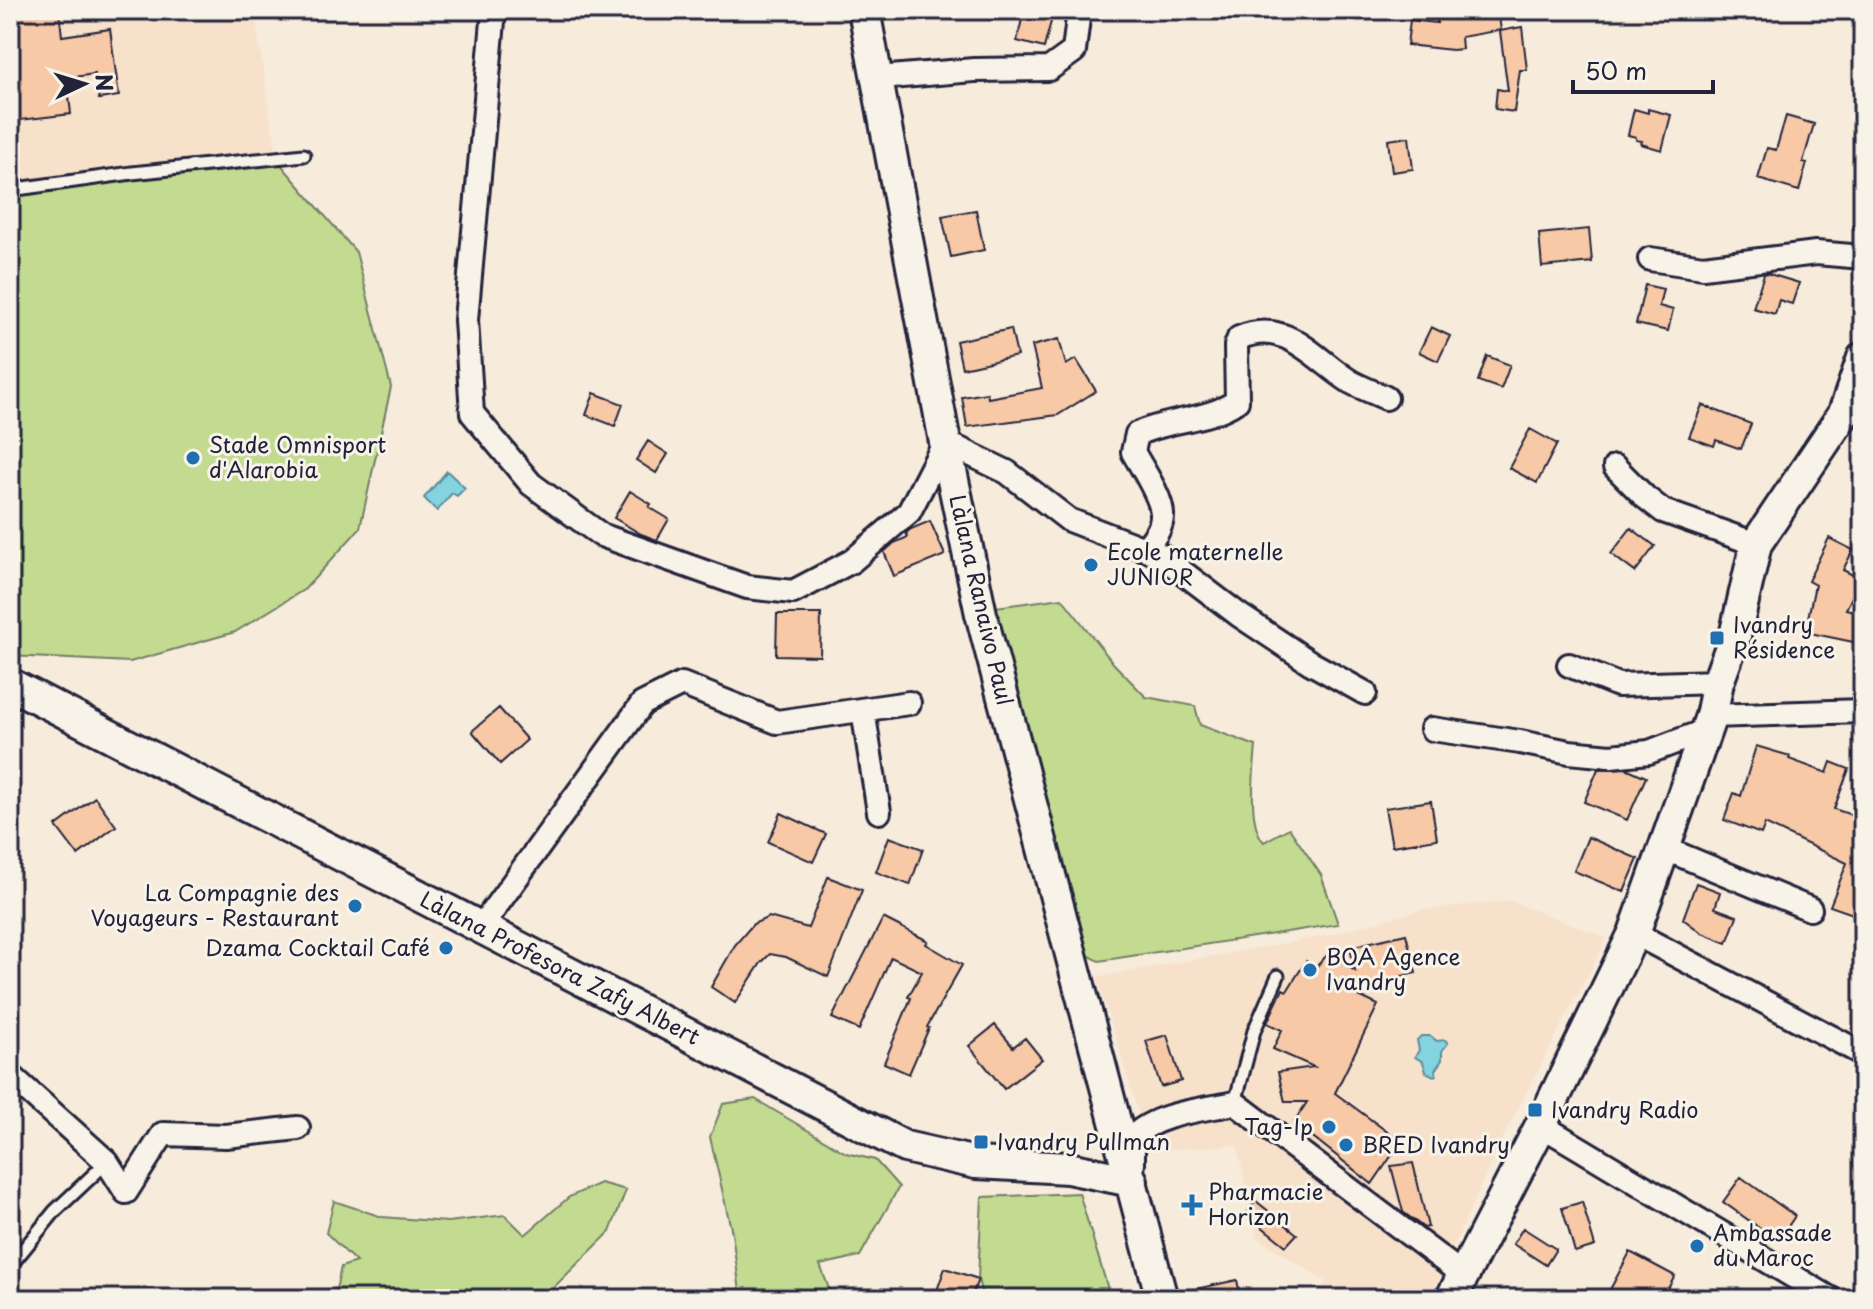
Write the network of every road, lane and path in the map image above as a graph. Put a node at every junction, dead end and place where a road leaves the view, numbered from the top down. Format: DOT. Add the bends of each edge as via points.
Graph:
graph roads {
  1 [pos="494,10"];
  2 [pos="864,10"];
  3 [pos="1079,10"];
  4 [pos="878,78"];
  5 [pos="304,155"];
  6 [pos="10,190"];
  7 [pos="1863,257"];
  8 [pos="1650,259"];
  9 [pos="1863,358"];
  10 [pos="1386,398"];
  11 [pos="945,442"];
  12 [pos="1615,467"];
  13 [pos="1756,544"];
  14 [pos="1145,549"];
  15 [pos="1569,665"];
  16 [pos="1718,682"];
  17 [pos="10,684"];
  18 [pos="1365,693"];
  19 [pos="909,703"];
  20 [pos="863,710"];
  21 [pos="1863,711"];
  22 [pos="1709,723"];
  23 [pos="1432,729"];
  24 [pos="879,812"];
  25 [pos="1666,849"];
  26 [pos="1810,909"];
  27 [pos="481,927"];
  28 [pos="1634,933"];
  29 [pos="1278,976"];
  30 [pos="1863,1054"];
  31 [pos="10,1075"];
  32 [pos="1235,1103"];
  33 [pos="1541,1125"];
  34 [pos="298,1128"];
  35 [pos="107,1162"];
  36 [pos="1132,1181"];
  37 [pos="10,1266"];
  38 [pos="1457,1287"];
  39 [pos="1162,1299"];
  40 [pos="1831,1299"];
  1 -- 11 [label="street" via="466,320 472,413 531,484 601,535 747,587 793,592 852,561 909,512"];
  2 -- 4 [label="street, Làlana Ranaivo Paul"];
  3 -- 4 [label="street" via="1074,51 1049,69"];
  4 -- 11 [label="street, Làlana Ranaivo Paul"];
  5 -- 6 [label="lane"];
  7 -- 8 [label="street" via="1816,253 1703,267"];
  9 -- 13 [label="street" via="1844,413"];
  10 -- 14 [label="street" via="1278,334 1267,331 1239,338 1237,401 1226,409 1137,434 1133,452 1163,515"];
  11 -- 14 [label="street" via="1007,472 1069,520"];
  11 -- 36 [label="street, Làlana Ranaivo Paul" via="981,614"];
  12 -- 13 [label="street" via="1663,511"];
  13 -- 16 [label="street" via="1735,636"];
  14 -- 18 [label="street" via="1311,663"];
  15 -- 16 [label="street" via="1618,685"];
  16 -- 22 [label="street"];
  17 -- 27 [label="street, Làlana Profesora Zafy Albert"];
  19 -- 20 [label="street"];
  20 -- 24 [label="street"];
  20 -- 27 [label="street" via="777,722 682,684 642,704"];
  21 -- 22 [label="street"];
  22 -- 23 [label="street" via="1649,752 1611,756"];
  22 -- 25 [label="street"];
  25 -- 26 [label="street"];
  25 -- 28 [label="street"];
  27 -- 36 [label="street, Làlana Profesora Zafy Albert" via="905,1147 976,1163 1068,1168"];
  28 -- 30 [label="street"];
  28 -- 33 [label="street"];
  29 -- 32 [label="lane" via="1254,1031"];
  31 -- 35 [label="street"];
  32 -- 36 [label="street" via="1143,1127 1133,1137"];
  32 -- 38 [label="street"];
  33 -- 38 [label="street"];
  33 -- 40 [label="street"];
  34 -- 35 [label="street" via="226,1136 163,1134 126,1192"];
  35 -- 37 [label="lane" via="55,1211"];
  36 -- 39 [label="street, Làlana Ranaivo Paul"];
}
